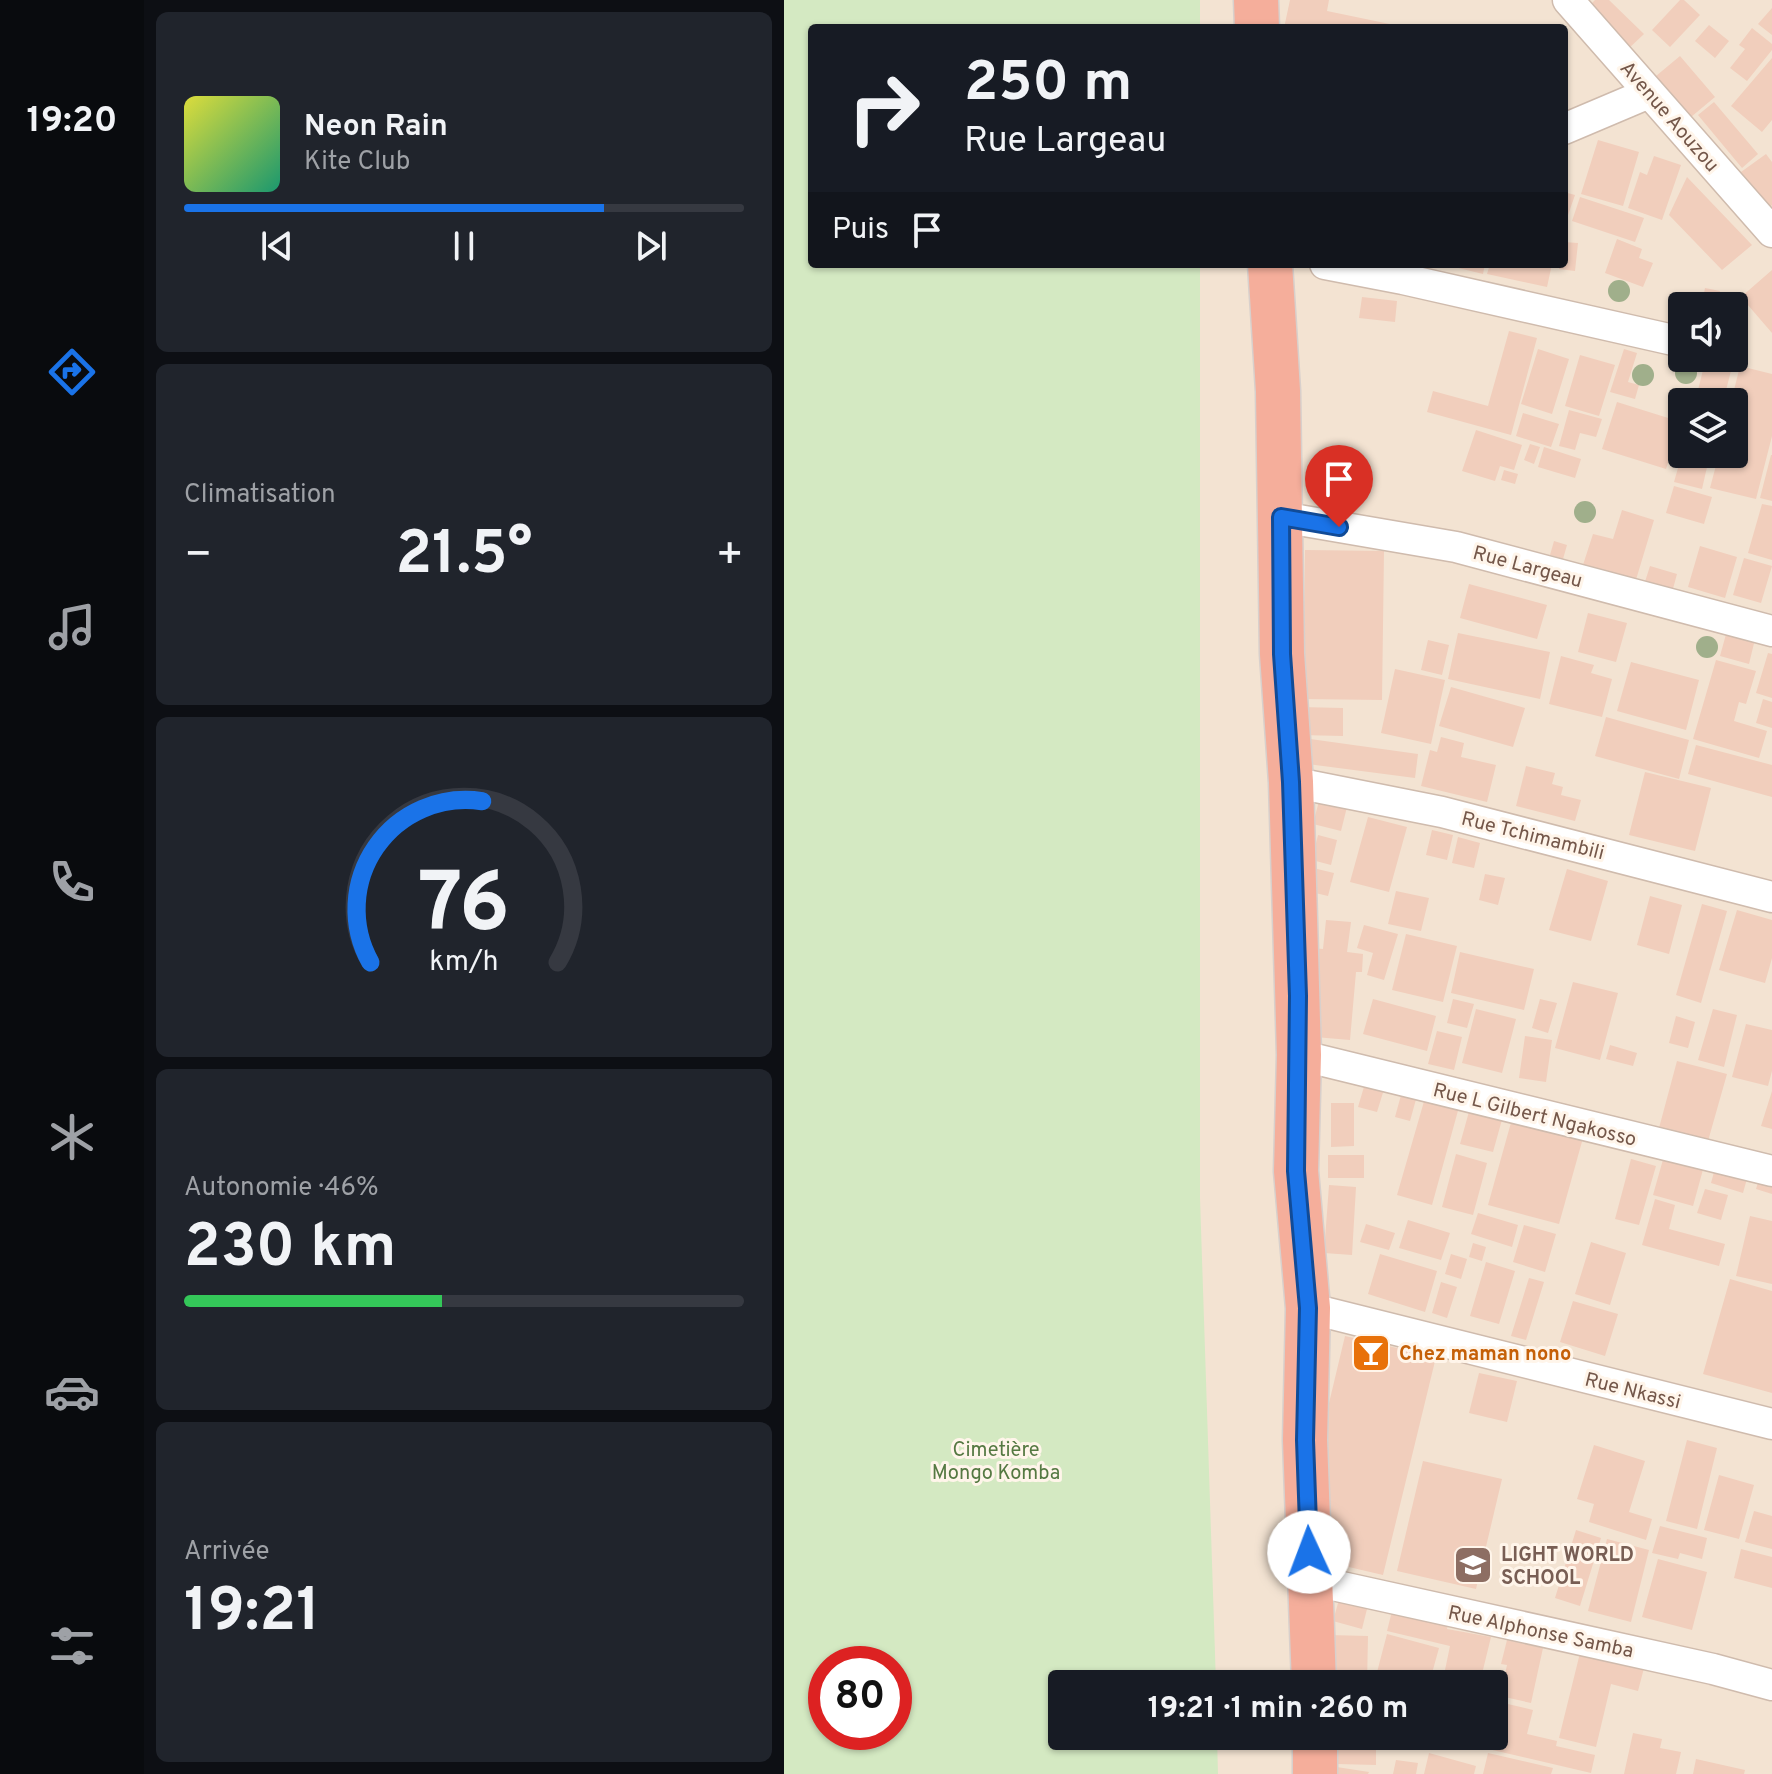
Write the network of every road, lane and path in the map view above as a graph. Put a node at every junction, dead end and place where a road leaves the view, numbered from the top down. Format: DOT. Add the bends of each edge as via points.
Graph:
graph roads {
  1 [pos="1256,0"];
  2 [pos="1568,0"];
  3 [pos="1257,24"];
  4 [pos="1649,93"];
  5 [pos="1568,127"];
  6 [pos="1772,232"];
  7 [pos="1270,268"];
  8 [pos="1346,268"];
  9 [pos="1668,339"];
  10 [pos="1281,517"];
  11 [pos="1772,631"];
  12 [pos="1291,782"];
  13 [pos="1772,897"];
  14 [pos="1299,1055"];
  15 [pos="1772,1171"];
  16 [pos="1308,1308"];
  17 [pos="1772,1424"];
  18 [pos="1310,1580"];
  19 [pos="1313,1670"];
  20 [pos="1772,1685"];
  21 [pos="1315,1750"];
  22 [pos="1315,1774"];
  1 -- 3 [label="highway"];
  2 -- 4 [label="street, Avenue Aouzou"];
  4 -- 5 [label="street"];
  4 -- 6 [label="street, Avenue Aouzou"];
  7 -- 10 [label="highway"];
  8 -- 9 [label="street"];
  10 -- 11 [label="street, Rue Largeau" via="1456,547"];
  10 -- 12 [label="highway" via="1282,654"];
  12 -- 13 [label="street, Rue Tchimambili" via="1442,812"];
  12 -- 14 [label="highway"];
  14 -- 15 [label="street, Rue L Gilbert Ngakosso"];
  14 -- 16 [label="highway" via="1296,1171"];
  16 -- 17 [label="street, Rue Nkassi"];
  16 -- 18 [label="highway"];
  18 -- 19 [label="highway"];
  18 -- 20 [label="street, Rue Alphonse Samba"];
  21 -- 22 [label="highway"];
}
